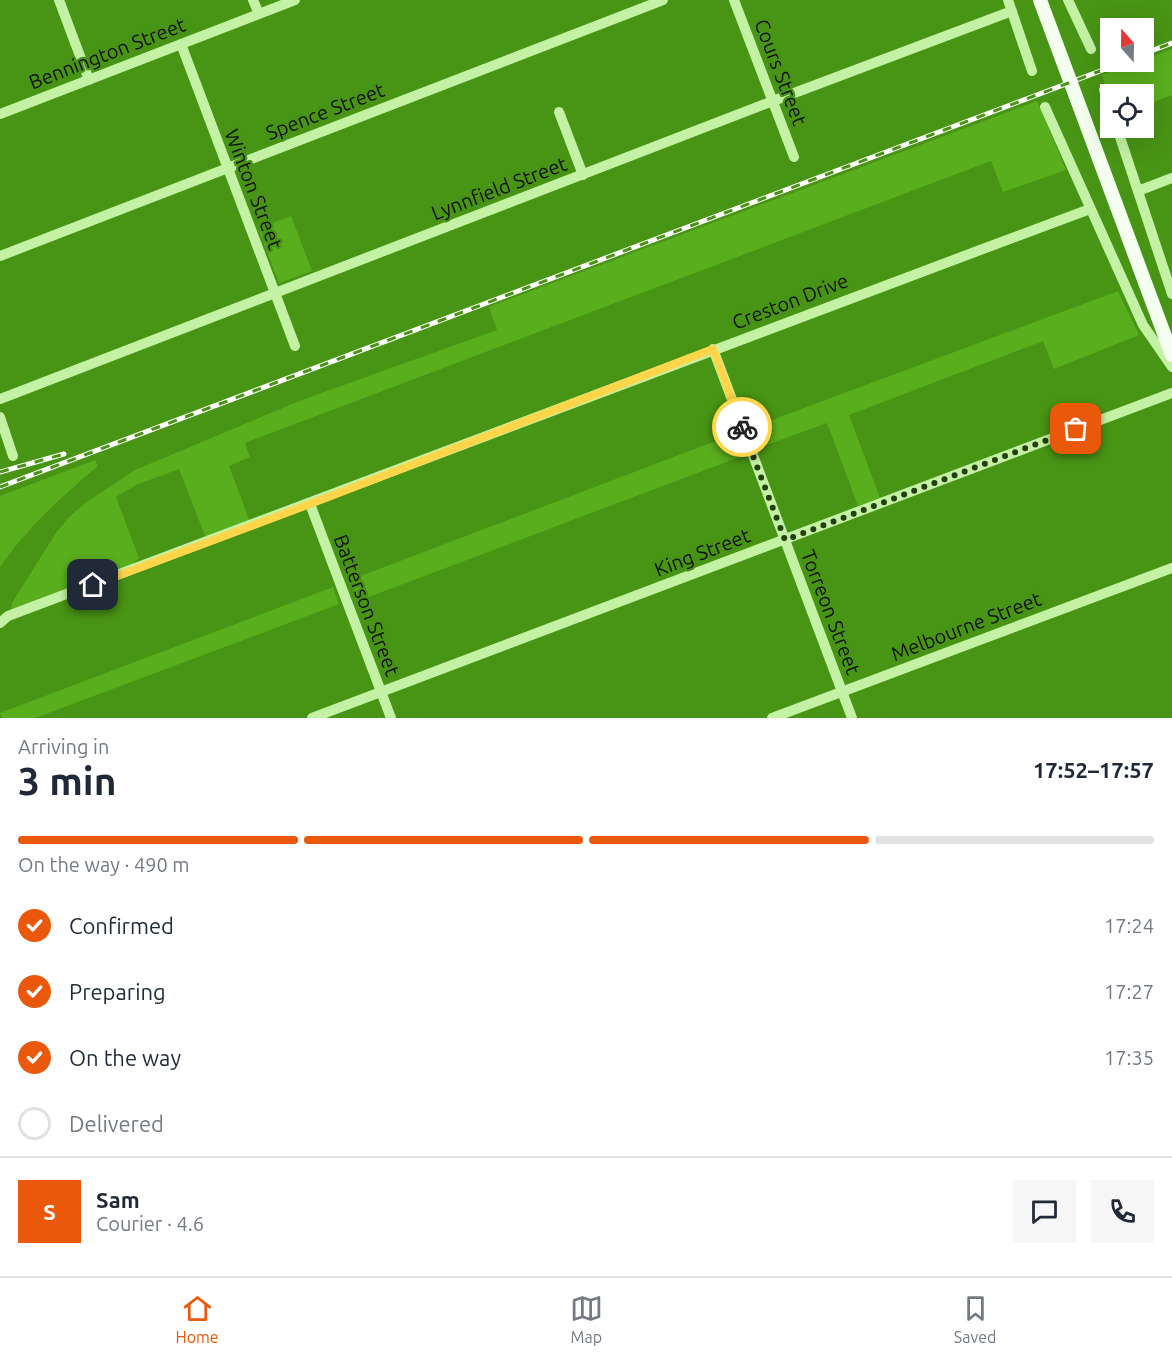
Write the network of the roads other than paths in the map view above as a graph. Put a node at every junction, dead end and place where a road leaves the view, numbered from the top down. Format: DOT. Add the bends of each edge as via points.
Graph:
graph roads {
  1 [pos="59,0"];
  2 [pos="253,0"];
  3 [pos="295,0"];
  4 [pos="663,0"];
  5 [pos="734,0"];
  6 [pos="1040,0"];
  7 [pos="1068,0"];
  8 [pos="1010,5"];
  9 [pos="259,14"];
  10 [pos="181,44"];
  11 [pos="1091,49"];
  12 [pos="1032,71"];
  13 [pos="89,80"];
  14 [pos="773,100"];
  15 [pos="1045,107"];
  16 [pos="559,112"];
  17 [pos="0,114"];
  18 [pos="1120,138"];
  19 [pos="794,157"];
  20 [pos="226,168"];
  21 [pos="583,175"];
  22 [pos="1172,178"];
  23 [pos="1138,190"];
  24 [pos="1090,208"];
  25 [pos="0,256"];
  26 [pos="275,294"];
  27 [pos="1172,294"];
  28 [pos="295,346"];
  29 [pos="713,349"];
  30 [pos="1172,355"];
  31 [pos="1172,367"];
  32 [pos="1172,393"];
  33 [pos="0,399"];
  34 [pos="0,417"];
  35 [pos="14,456"];
  36 [pos="310,504"];
  37 [pos="785,540"];
  38 [pos="1172,568"];
  39 [pos="0,623"];
  40 [pos="381,692"];
  41 [pos="842,692"];
  42 [pos="312,718"];
  43 [pos="391,718"];
  44 [pos="772,718"];
  45 [pos="852,718"];
  1 -- 13 [label="street"];
  2 -- 9 [label="street"];
  3 -- 9 [label="street, Bennington Street"];
  4 -- 20 [label="street, Spence Street"];
  5 -- 14 [label="street, Cours Street"];
  6 -- 30 [label="main road"];
  7 -- 11 [label="street"];
  8 -- 12 [label="street"];
  8 -- 14 [label="street, Lynnfield Street"];
  9 -- 10 [label="street, Bennington Street"];
  10 -- 13 [label="street, Bennington Street"];
  10 -- 20 [label="street, Winton Street"];
  13 -- 17 [label="street, Bennington Street"];
  14 -- 19 [label="street, Cours Street"];
  14 -- 21 [label="street, Lynnfield Street"];
  15 -- 24 [label="street"];
  16 -- 21 [label="street"];
  18 -- 23 [label="street"];
  20 -- 25 [label="street, Spence Street"];
  20 -- 26 [label="street, Winton Street"];
  21 -- 26 [label="street, Lynnfield Street"];
  22 -- 23 [label="street"];
  23 -- 27 [label="street"];
  24 -- 29 [label="street, Creston Drive"];
  24 -- 31 [label="street" via="1143,325"];
  26 -- 28 [label="street, Winton Street"];
  26 -- 33 [label="street, Lynnfield Street"];
  29 -- 36 [label="street, Creston Drive"];
  29 -- 37 [label="street, Torreon Street"];
  32 -- 37 [label="street, King Street"];
  34 -- 35 [label="street"];
  36 -- 39 [label="street, Creston Drive" via="8,616"];
  36 -- 40 [label="street, Batterson Street"];
  37 -- 40 [label="street, King Street"];
  37 -- 41 [label="street, Torreon Street"];
  38 -- 41 [label="street, Melbourne Street"];
  40 -- 42 [label="street, King Street"];
  40 -- 43 [label="street, Batterson Street"];
  41 -- 44 [label="street, Melbourne Street"];
  41 -- 45 [label="street, Torreon Street"];
}
